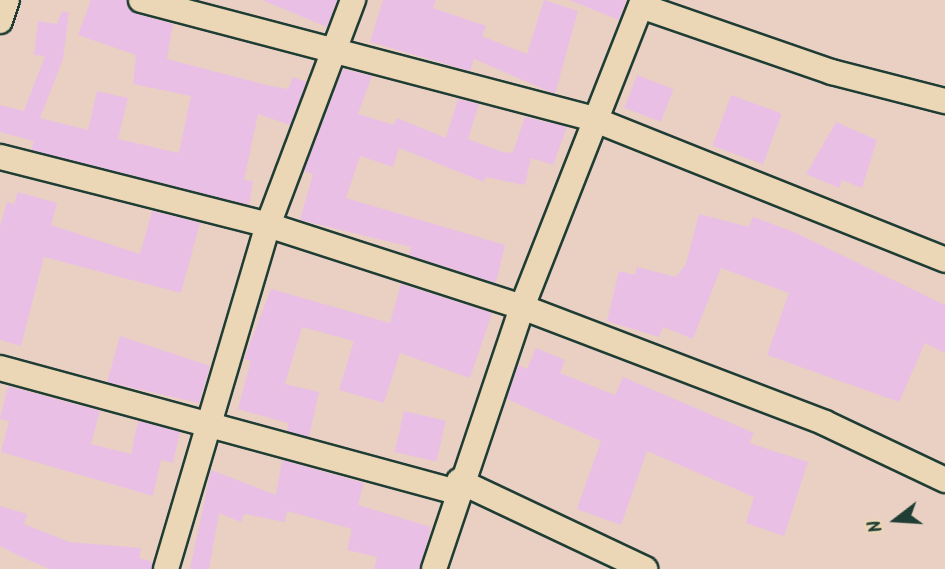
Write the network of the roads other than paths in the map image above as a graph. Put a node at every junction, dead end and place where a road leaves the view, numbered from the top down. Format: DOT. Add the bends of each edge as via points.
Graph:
graph roads {
  1 [pos="7,0"];
  2 [pos="141,0"];
  3 [pos="354,0"];
  4 [pos="642,3"];
  5 [pos="0,21"];
  6 [pos="334,51"];
  7 [pos="945,102"];
  8 [pos="593,119"];
  9 [pos="0,157"];
  10 [pos="268,225"];
  11 [pos="945,260"];
  12 [pos="522,307"];
  13 [pos="0,368"];
  14 [pos="205,424"];
  15 [pos="945,480"];
  16 [pos="457,487"];
  17 [pos="166,569"];
  18 [pos="433,569"];
  19 [pos="645,569"];
  1 -- 5 [label="street"];
  2 -- 6 [label="street"];
  3 -- 6 [label="street"];
  4 -- 7 [label="street" via="832,72"];
  4 -- 8 [label="street"];
  6 -- 8 [label="street"];
  6 -- 10 [label="street"];
  8 -- 11 [label="street"];
  8 -- 12 [label="street"];
  9 -- 10 [label="street"];
  10 -- 12 [label="street"];
  10 -- 14 [label="street"];
  12 -- 15 [label="street" via="825,423"];
  12 -- 16 [label="street"];
  13 -- 14 [label="street"];
  14 -- 16 [label="street"];
  14 -- 17 [label="street"];
  16 -- 18 [label="street"];
  16 -- 19 [label="street"];
}
